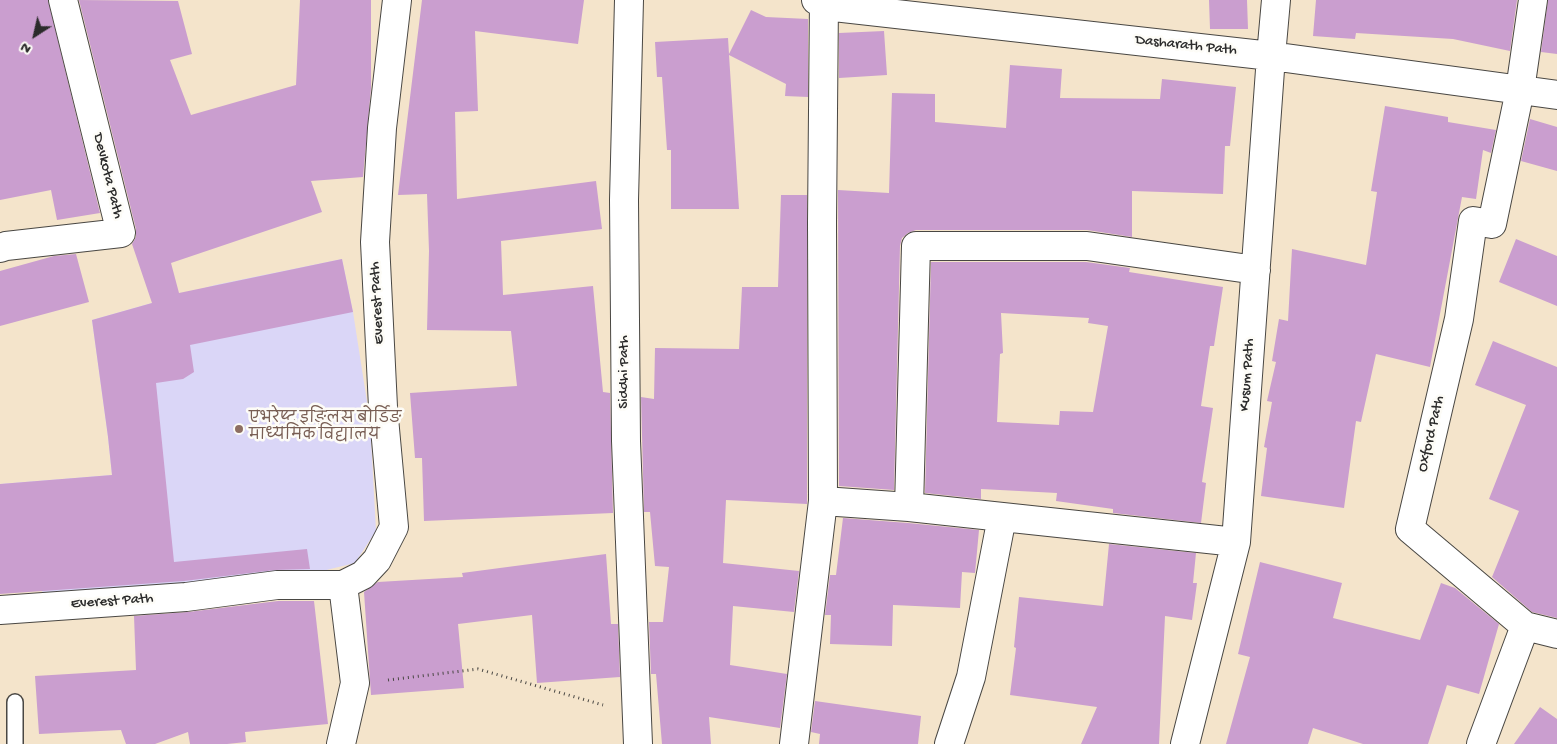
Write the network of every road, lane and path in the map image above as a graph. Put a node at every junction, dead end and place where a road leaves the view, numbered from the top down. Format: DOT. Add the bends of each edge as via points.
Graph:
graph roads {
  1 [pos="63,0"];
  2 [pos="397,0"];
  3 [pos="629,0"];
  4 [pos="1276,0"];
  5 [pos="1533,0"];
  6 [pos="821,2"];
  7 [pos="1271,56"];
  8 [pos="1520,90"];
  9 [pos="1557,95"];
  10 [pos="0,248"];
  11 [pos="1256,270"];
  12 [pos="823,501"];
  13 [pos="909,507"];
  14 [pos="1002,517"];
  15 [pos="1236,542"];
  16 [pos="343,584"];
  17 [pos="0,610"];
  18 [pos="1525,626"];
  19 [pos="1557,634"];
  20 [pos="355,683"];
  21 [pos="15,702"];
  22 [pos="637,714"];
  23 [pos="15,744"];
  24 [pos="340,744"];
  25 [pos="638,744"];
  26 [pos="794,744"];
  27 [pos="949,744"];
  28 [pos="1185,744"];
  29 [pos="1481,744"];
  1 -- 10 [label="street, Devkota Path" via="121,233"];
  2 -- 16 [label="street, Everest Path" via="382,128 375,242 383,407 394,526 378,560 364,575"];
  3 -- 22 [label="street, Siddhi Path" via="624,200 626,422"];
  4 -- 7 [label="street, Kusum Path"];
  5 -- 8 [label="street"];
  6 -- 7 [label="street, Dasharath Path"];
  6 -- 12 [label="street"];
  7 -- 8 [label="street, Dasharath Path"];
  7 -- 11 [label="street, Kusum Path"];
  8 -- 9 [label="street, Dasharath Path"];
  8 -- 18 [label="street, Oxford Path" via="1492,224 1473,221 1459,319 1410,529"];
  11 -- 13 [label="street" via="1087,246 916,246"];
  11 -- 15 [label="street, Kusum Path"];
  12 -- 13 [label="street"];
  12 -- 26 [label="street"];
  13 -- 14 [label="street"];
  14 -- 15 [label="street"];
  14 -- 27 [label="street" via="971,677"];
  15 -- 28 [label="street, Kusum Path"];
  16 -- 17 [label="street, Everest Path" via="277,585 186,597"];
  16 -- 20 [label="street"];
  18 -- 19 [label="street"];
  18 -- 29 [label="street"];
  20 -- 22 [label="path" via="478,669"];
  20 -- 24 [label="street"];
  21 -- 23 [label="lane"];
  22 -- 25 [label="street, Siddhi Path"];
}
